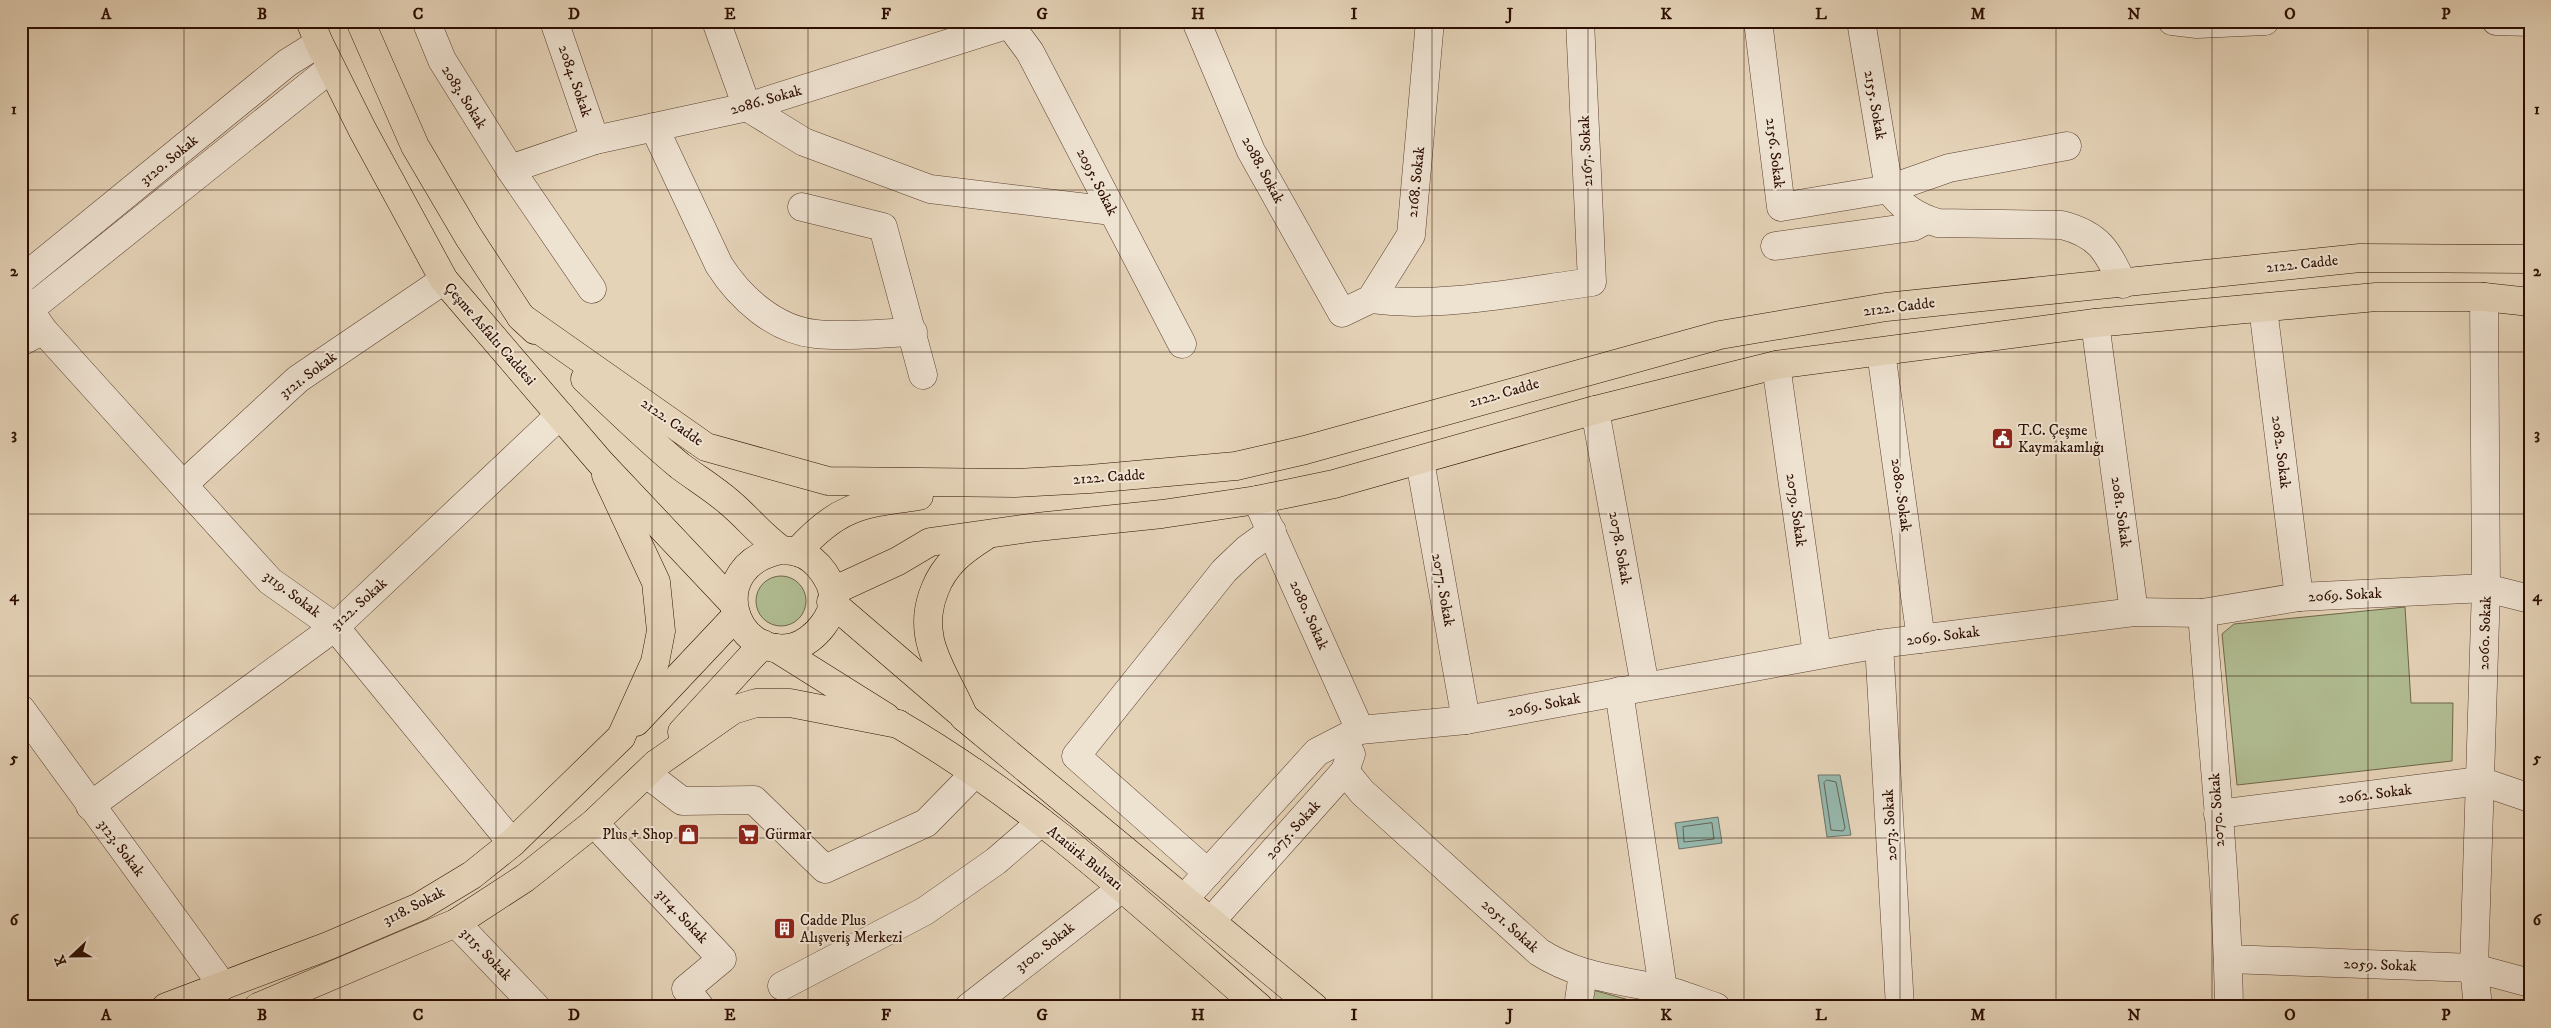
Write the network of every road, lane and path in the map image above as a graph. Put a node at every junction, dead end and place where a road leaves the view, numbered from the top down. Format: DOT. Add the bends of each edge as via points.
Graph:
graph roads {
  1 [pos="360,21"];
  2 [pos="426,21"];
  3 [pos="554,21"];
  4 [pos="716,21"];
  5 [pos="1196,21"];
  6 [pos="1430,21"];
  7 [pos="1580,21"];
  8 [pos="1758,21"];
  9 [pos="1861,21"];
  10 [pos="2172,21"];
  11 [pos="2265,21"];
  12 [pos="2496,21"];
  13 [pos="1012,22"];
  14 [pos="2530,22"];
  15 [pos="314,32"];
  16 [pos="331,68"];
  17 [pos="747,107"];
  18 [pos="654,127"];
  19 [pos="595,140"];
  20 [pos="2067,146"];
  21 [pos="510,169"];
  22 [pos="1889,189"];
  23 [pos="802,208"];
  24 [pos="1112,211"];
  25 [pos="1926,220"];
  26 [pos="1775,246"];
  27 [pos="2530,259"];
  28 [pos="21,280"];
  29 [pos="444,280"];
  30 [pos="2123,284"];
  31 [pos="592,288"];
  32 [pos="2484,297"];
  33 [pos="1371,299"];
  34 [pos="2530,302"];
  35 [pos="2263,308"];
  36 [pos="522,318"];
  37 [pos="29,320"];
  38 [pos="2095,323"];
  39 [pos="912,332"];
  40 [pos="1182,344"];
  41 [pos="1881,352"];
  42 [pos="1776,365"];
  43 [pos="923,375"];
  44 [pos="1595,410"];
  45 [pos="560,415"];
  46 [pos="1420,461"];
  47 [pos="600,462"];
  48 [pos="1015,483"];
  49 [pos="184,484"];
  50 [pos="1258,500"];
  51 [pos="1272,532"];
  52 [pos="990,533"];
  53 [pos="789,551"];
  54 [pos="2486,588"];
  55 [pos="832,597"];
  56 [pos="2300,597"];
  57 [pos="2530,599"];
  58 [pos="735,609"];
  59 [pos="2134,612"];
  60 [pos="2202,613"];
  61 [pos="336,627"];
  62 [pos="1921,639"];
  63 [pos="1879,644"];
  64 [pos="770,646"];
  65 [pos="1817,654"];
  66 [pos="1645,686"];
  67 [pos="1619,691"];
  68 [pos="964,717"];
  69 [pos="1466,720"];
  70 [pos="898,724"];
  71 [pos="26,725"];
  72 [pos="1360,730"];
  73 [pos="621,737"];
  74 [pos="652,769"];
  75 [pos="1345,771"];
  76 [pos="975,773"];
  77 [pos="2480,781"];
  78 [pos="2530,798"];
  79 [pos="90,806"];
  80 [pos="2218,814"];
  81 [pos="1041,822"];
  82 [pos="594,823"];
  83 [pos="512,843"];
  84 [pos="1208,873"];
  85 [pos="1122,888"];
  86 [pos="1184,900"];
  87 [pos="1211,921"];
  88 [pos="456,923"];
  89 [pos="2228,959"];
  90 [pos="2474,968"];
  91 [pos="1583,974"];
  92 [pos="2530,983"];
  93 [pos="223,986"];
  94 [pos="782,986"];
  95 [pos="1664,989"];
  96 [pos="268,1005"];
  97 [pos="166,1007"];
  98 [pos="536,1007"];
  99 [pos="700,1007"];
  100 [pos="969,1007"];
  101 [pos="1259,1007"];
  102 [pos="1314,1007"];
  103 [pos="1578,1007"];
  104 [pos="1716,1007"];
  105 [pos="1900,1007"];
  106 [pos="2229,1007"];
  107 [pos="2478,1007"];
  1 -- 36 [label="main road" via="416,146 468,236"];
  2 -- 21 [label="street, 2083. Sokak" via="442,60"];
  3 -- 19 [label="street, 2084. Sokak"];
  4 -- 17 [label="street"];
  5 -- 33 [label="street, 2088. Sokak" via="1251,151 1342,313"];
  6 -- 33 [label="street, 2168. Sokak" via="1411,235"];
  7 -- 33 [label="street, 2167. Sokak" via="1592,282 1400,304"];
  8 -- 22 [label="street, 2156. Sokak" via="1782,207"];
  9 -- 22 [label="street, 2155. Sokak"];
  10 -- 11 [label="street" via="2197,24"];
  12 -- 14 [label="street"];
  13 -- 17 [label="street, 2086. Sokak"];
  13 -- 24 [label="street, 2095. Sokak"];
  15 -- 16 [label="main road, Çeşme Asfaltı Caddesi"];
  15 -- 28 [label="street, 3120. Sokak" via="287,63"];
  16 -- 29 [label="main road, Çeşme Asfaltı Caddesi"];
  16 -- 37 [label="street"];
  17 -- 18 [label="street, 2086. Sokak"];
  17 -- 24 [label="street" via="804,142 930,189"];
  18 -- 19 [label="street, 2086. Sokak"];
  18 -- 39 [label="street" via="718,264 750,303 780,322 815,334"];
  19 -- 21 [label="street, 2086. Sokak"];
  20 -- 22 [label="street" via="1949,168"];
  21 -- 31 [label="street, 2083. Sokak"];
  22 -- 25 [label="street" via="1903,206"];
  23 -- 39 [label="street" via="883,227"];
  24 -- 40 [label="street, 2095. Sokak"];
  25 -- 26 [label="street" via="1914,227"];
  25 -- 30 [label="street" via="1952,224 2062,225 2078,229 2105,249"];
  27 -- 30 [label="main road, 2122. Cadde" via="2360,258"];
  29 -- 45 [label="main road, Çeşme Asfaltı Caddesi"];
  29 -- 49 [label="street, 3121. Sokak" via="298,379"];
  30 -- 48 [label="main road, 2122. Cadde" via="1886,307 1720,335 1305,450 1236,466"];
  32 -- 34 [label="main road"];
  32 -- 35 [label="main road" via="2376,297"];
  32 -- 54 [label="street, 2060. Sokak"];
  35 -- 38 [label="main road"];
  35 -- 56 [label="street, 2082. Sokak"];
  36 -- 48 [label="main road, 2122. Cadde" via="706,446 828,480"];
  36 -- 53 [label="main road" via="680,466 729,501"];
  37 -- 49 [label="street, 3119. Sokak"];
  38 -- 41 [label="main road"];
  38 -- 59 [label="street, 2081. Sokak"];
  39 -- 43 [label="street"];
  41 -- 42 [label="main road"];
  41 -- 62 [label="street, 2080. Sokak"];
  42 -- 44 [label="main road"];
  42 -- 65 [label="street, 2079. Sokak"];
  44 -- 46 [label="main road"];
  44 -- 66 [label="street, 2078. Sokak"];
  45 -- 47 [label="main road, Çeşme Asfaltı Caddesi"];
  45 -- 61 [label="street, 3122. Sokak"];
  46 -- 50 [label="main road"];
  46 -- 69 [label="street, 2077. Sokak"];
  47 -- 58 [label="main road, Çeşme Asfaltı Caddesi"];
  47 -- 73 [label="main road" via="656,582 661,631 655,662"];
  48 -- 53 [label="main road" via="876,502 851,509"];
  49 -- 61 [label="street, 3119. Sokak" via="270,582"];
  50 -- 51 [label="street, 2080. Sokak"];
  50 -- 52 [label="main road"];
  51 -- 72 [label="street, 2080. Sokak"];
  51 -- 84 [label="street" via="1247,549 1224,571 1076,756"];
  52 -- 55 [label="main road" via="930,542"];
  52 -- 68 [label="main road" via="961,551 948,566 928,605 926,625 930,643"];
  53 -- 55 [label="main road" via="812,559 823,571"];
  53 -- 58 [label="main road" via="765,553 741,572 735,587"];
  54 -- 56 [label="street, 2069. Sokak"];
  54 -- 57 [label="street, 2069. Sokak"];
  54 -- 77 [label="street, 2060. Sokak"];
  55 -- 64 [label="main road" via="828,618 807,642 792,647"];
  55 -- 68 [label="main road, Atatürk Bulvarı"];
  56 -- 60 [label="street, 2069. Sokak"];
  58 -- 64 [label="main road" via="747,633"];
  58 -- 73 [label="main road, 3118. Sokak"];
  59 -- 60 [label="street, 2069. Sokak"];
  59 -- 62 [label="street, 2069. Sokak"];
  60 -- 80 [label="street, 2070. Sokak"];
  61 -- 79 [label="street, 3122. Sokak"];
  61 -- 83 [label="street, 3119. Sokak"];
  62 -- 63 [label="street, 2069. Sokak"];
  63 -- 65 [label="street, 2069. Sokak"];
  63 -- 105 [label="street, 2073. Sokak"];
  64 -- 70 [label="main road, Atatürk Bulvarı"];
  64 -- 74 [label="main road" via="694,718"];
  65 -- 66 [label="street, 2069. Sokak"];
  66 -- 67 [label="street, 2069. Sokak"];
  67 -- 69 [label="street, 2069. Sokak"];
  67 -- 95 [label="street"];
  68 -- 86 [label="main road, Atatürk Bulvarı"];
  69 -- 72 [label="street, 2069. Sokak"];
  70 -- 74 [label="main road" via="790,704 756,703 733,710"];
  70 -- 76 [label="main road, Atatürk Bulvarı"];
  71 -- 79 [label="street, 3123. Sokak"];
  72 -- 75 [label="street, 2075. Sokak"];
  72 -- 84 [label="street" via="1317,752"];
  73 -- 83 [label="main road, 3118. Sokak"];
  74 -- 76 [label="street" via="682,801 754,800 825,869 926,823"];
  74 -- 82 [label="main road, 3118. Sokak"];
  75 -- 87 [label="street, 2075. Sokak"];
  75 -- 91 [label="street, 2051. Sokak" via="1362,792 1539,952 1559,965"];
  76 -- 81 [label="main road, Atatürk Bulvarı"];
  77 -- 78 [label="street, 2062. Sokak"];
  77 -- 80 [label="street, 2062. Sokak"];
  77 -- 90 [label="street, 2060. Sokak"];
  79 -- 93 [label="street, 3123. Sokak"];
  80 -- 89 [label="street, 2070. Sokak"];
  81 -- 85 [label="main road, Atatürk Bulvarı"];
  81 -- 94 [label="street" via="996,861 925,911"];
  82 -- 88 [label="main road, 3118. Sokak" via="525,878"];
  82 -- 99 [label="street, 3114. Sokak" via="722,959 686,990"];
  83 -- 93 [label="main road, 3118. Sokak" via="472,874 419,907"];
  84 -- 86 [label="street"];
  85 -- 100 [label="street, 3100. Sokak"];
  85 -- 101 [label="main road, Atatürk Bulvarı"];
  86 -- 87 [label="main road, Atatürk Bulvarı"];
  87 -- 102 [label="main road, Atatürk Bulvarı"];
  88 -- 96 [label="main road, 3118. Sokak"];
  88 -- 98 [label="street, 3115. Sokak"];
  89 -- 90 [label="street, 2059. Sokak"];
  89 -- 106 [label="street, 2070. Sokak"];
  90 -- 92 [label="street, 2059. Sokak"];
  90 -- 107 [label="street, 2060. Sokak"];
  91 -- 95 [label="street, 2051. Sokak"];
  91 -- 103 [label="street"];
  93 -- 97 [label="main road, 3118. Sokak"];
  95 -- 104 [label="street, 2051. Sokak"];
}
